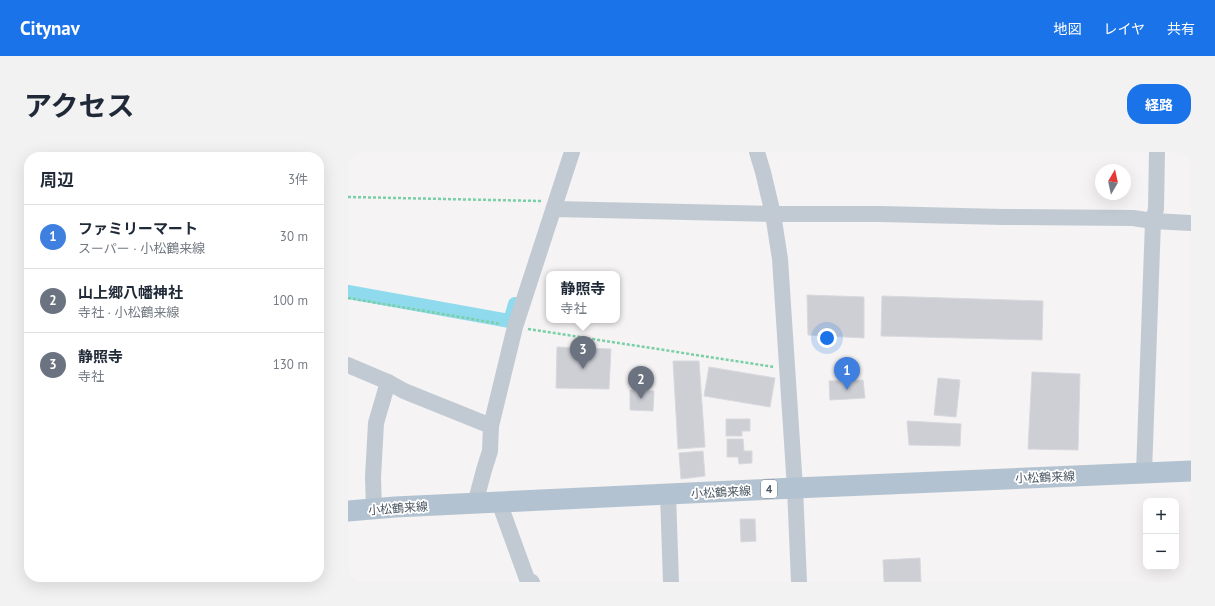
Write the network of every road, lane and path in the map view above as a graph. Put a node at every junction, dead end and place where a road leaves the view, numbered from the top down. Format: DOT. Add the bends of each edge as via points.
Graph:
graph roads {
  1 [pos="572,152"];
  2 [pos="757,152"];
  3 [pos="1157,152"];
  4 [pos="348,197"];
  5 [pos="555,205"];
  6 [pos="773,214"];
  7 [pos="1153,221"];
  8 [pos="1191,223"];
  9 [pos="348,298"];
  10 [pos="515,327"];
  11 [pos="348,365"];
  12 [pos="788,369"];
  13 [pos="388,382"];
  14 [pos="491,426"];
  15 [pos="1191,471"];
  16 [pos="1144,473"];
  17 [pos="795,488"];
  18 [pos="668,494"];
  19 [pos="499,502"];
  20 [pos="475,504"];
  21 [pos="374,509"];
  22 [pos="348,511"];
  23 [pos="532,582"];
  24 [pos="671,582"];
  25 [pos="799,582"];
  1 -- 5 [label="street"];
  2 -- 6 [label="street"];
  3 -- 7 [label="street" via="1156,209"];
  4 -- 5 [label="path"];
  5 -- 6 [label="street"];
  5 -- 10 [label="street"];
  6 -- 7 [label="street" via="1133,218"];
  6 -- 12 [label="street" via="780,259"];
  7 -- 8 [label="street"];
  7 -- 16 [label="street"];
  9 -- 10 [label="path"];
  10 -- 12 [label="path"];
  10 -- 14 [label="street"];
  11 -- 13 [label="street"];
  12 -- 17 [label="street"];
  13 -- 14 [label="street"];
  13 -- 21 [label="street" via="376,423"];
  14 -- 20 [label="street" via="490,451"];
  15 -- 16 [label="main road, 小松鶴来線 / 4"];
  16 -- 17 [label="main road, 小松鶴来線 / 4"];
  17 -- 18 [label="main road, 小松鶴来線 / 4"];
  17 -- 25 [label="street"];
  18 -- 19 [label="main road, 小松鶴来線 / 4"];
  18 -- 24 [label="street"];
  19 -- 20 [label="main road, 小松鶴来線 / 4"];
  19 -- 23 [label="street" via="526,579"];
  20 -- 21 [label="main road, 小松鶴来線 / 4"];
  21 -- 22 [label="main road, 小松鶴来線 / 4"];
}
